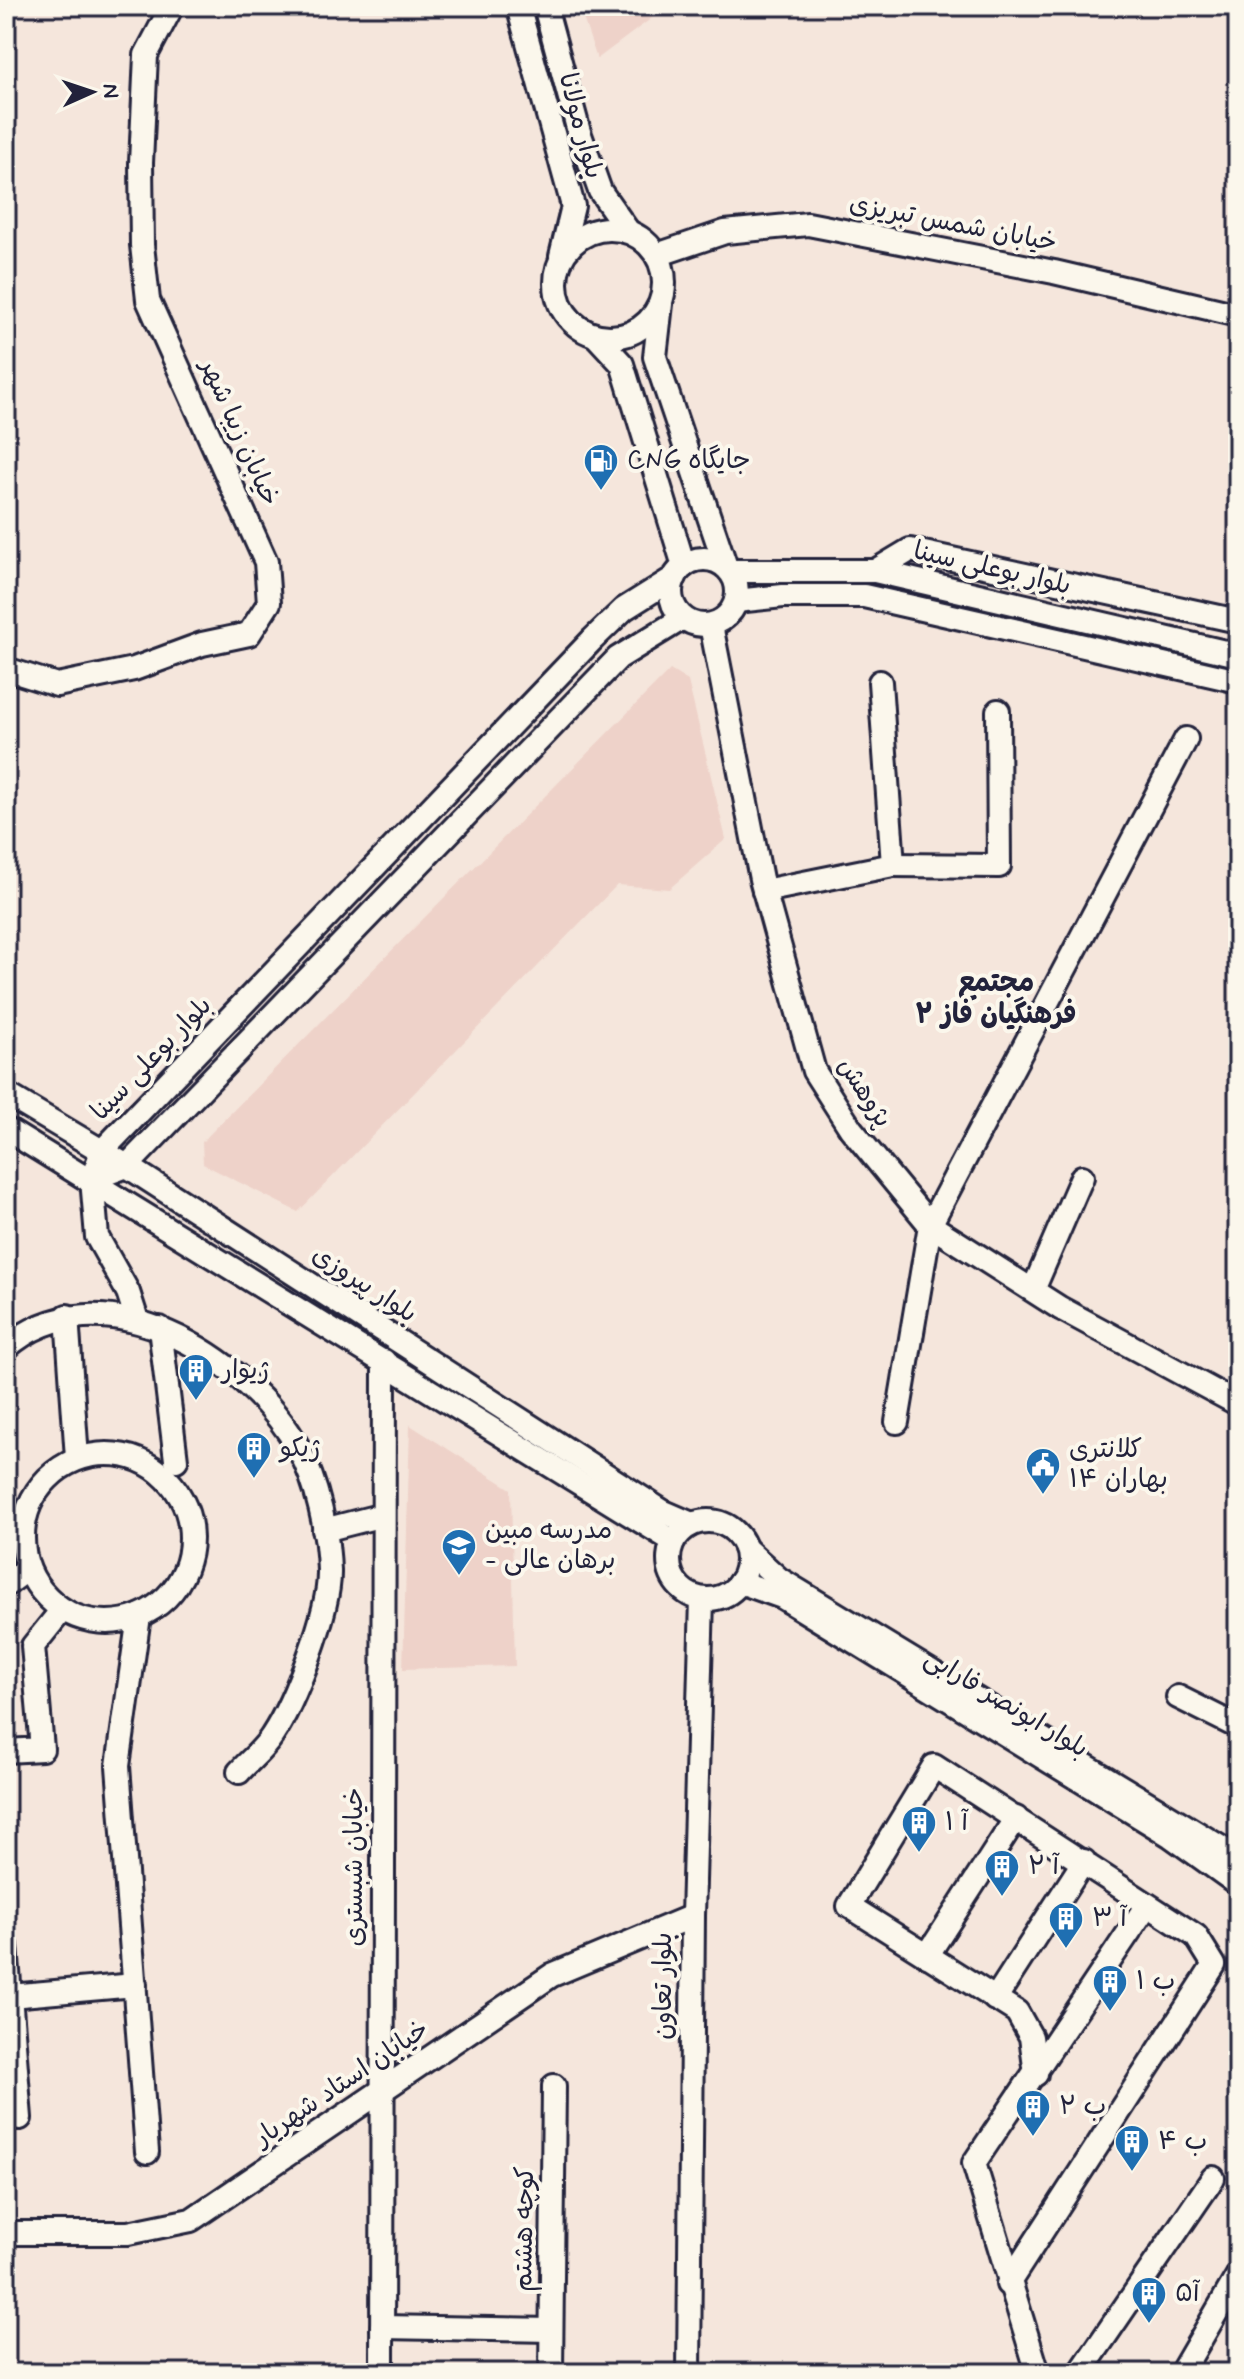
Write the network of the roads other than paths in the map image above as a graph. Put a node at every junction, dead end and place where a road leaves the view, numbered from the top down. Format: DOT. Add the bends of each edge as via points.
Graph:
graph roads {
  1 [pos="172,6"];
  2 [pos="518,6"];
  3 [pos="545,6"];
  4 [pos="628,231"];
  5 [pos="657,255"];
  6 [pos="560,260"];
  7 [pos="661,303"];
  8 [pos="1238,315"];
  9 [pos="596,336"];
  10 [pos="728,569"];
  11 [pos="875,571"];
  12 [pos="680,572"];
  13 [pos="736,601"];
  14 [pos="683,618"];
  15 [pos="1238,621"];
  16 [pos="711,625"];
  17 [pos="1238,655"];
  18 [pos="6,669"];
  19 [pos="1238,681"];
  20 [pos="880,682"];
  21 [pos="998,711"];
  22 [pos="1186,739"];
  23 [pos="893,865"];
  24 [pos="764,891"];
  25 [pos="6,1094"];
  26 [pos="6,1129"];
  27 [pos="102,1151"];
  28 [pos="127,1166"];
  29 [pos="1082,1177"];
  30 [pos="92,1179"];
  31 [pos="930,1225"];
  32 [pos="1033,1290"];
  33 [pos="67,1316"];
  34 [pos="137,1320"];
  35 [pos="160,1328"];
  36 [pos="6,1348"];
  37 [pos="384,1361"];
  38 [pos="1238,1404"];
  39 [pos="897,1422"];
  40 [pos="77,1458"];
  41 [pos="176,1460"];
  42 [pos="383,1515"];
  43 [pos="692,1524"];
  44 [pos="324,1530"];
  45 [pos="673,1541"];
  46 [pos="745,1548"];
  47 [pos="28,1569"];
  48 [pos="740,1582"];
  49 [pos="6,1585"];
  50 [pos="702,1599"];
  51 [pos="62,1610"];
  52 [pos="139,1616"];
  53 [pos="920,1674"];
  54 [pos="1178,1697"];
  55 [pos="1238,1727"];
  56 [pos="6,1751"];
  57 [pos="239,1772"];
  58 [pos="1016,1818"];
  59 [pos="1238,1858"];
  60 [pos="1084,1861"];
  61 [pos="1238,1884"];
  62 [pos="1147,1905"];
  63 [pos="693,1916"];
  64 [pos="6,1946"];
  65 [pos="927,1956"];
  66 [pos="135,1985"];
  67 [pos="10,1996"];
  68 [pos="995,1999"];
  69 [pos="1036,2074"];
  70 [pos="554,2086"];
  71 [pos="384,2089"];
  72 [pos="20,2118"];
  73 [pos="147,2152"];
  74 [pos="1213,2178"];
  75 [pos="6,2233"];
  76 [pos="1238,2275"];
  77 [pos="1008,2284"];
  78 [pos="382,2327"];
  79 [pos="551,2330"];
  80 [pos="382,2373"];
  81 [pos="551,2373"];
  82 [pos="689,2373"];
  83 [pos="1038,2373"];
  84 [pos="1080,2373"];
  85 [pos="1181,2373"];
  1 -- 18 [label="street, خیابان زیبا شهر" via="146,55 141,163 148,300 266,562 269,603 249,634 202,644 134,669 57,685"];
  2 -- 6 [label="street, بلوار مولانا" via="573,206"];
  3 -- 4 [label="street, بلوار مولانا" via="600,191"];
  4 -- 5 [label="street"];
  4 -- 6 [label="street" via="601,228 576,239"];
  5 -- 7 [label="street" via="664,279"];
  5 -- 8 [label="street, خیابان شمس تبریزی" via="725,232 808,224"];
  6 -- 9 [label="street" via="556,284 561,306 575,325"];
  7 -- 9 [label="street" via="635,332"];
  7 -- 10 [label="street" via="655,357"];
  9 -- 12 [label="street" via="622,364"];
  10 -- 11 [label="street, بلوار بوعلی سینا"];
  10 -- 12 [label="street" via="712,560 698,560"];
  10 -- 13 [label="street"];
  11 -- 15 [label="street" via="910,550"];
  11 -- 17 [label="street, بلوار بوعلی سینا"];
  12 -- 14 [label="street" via="671,591"];
  12 -- 27 [label="street, بلوار بوعلی سینا" via="624,609 593,639"];
  13 -- 16 [label="street" via="722,620"];
  13 -- 19 [label="street, بلوار بوعلی سینا" via="864,596"];
  14 -- 16 [label="street"];
  14 -- 28 [label="street" via="618,658"];
  16 -- 24 [label="street, پژوهش"];
  20 -- 23 [label="street"];
  21 -- 23 [label="street" via="999,866"];
  22 -- 31 [label="street"];
  23 -- 24 [label="street"];
  24 -- 31 [label="street, پژوهش" via="814,1071 851,1129"];
  25 -- 27 [label="street, بلوار پیروزی"];
  26 -- 30 [label="street, بلوار پیروزی"];
  27 -- 28 [label="street, بلوار پیروزی"];
  27 -- 30 [label="street, بلوار بوعلی سینا"];
  28 -- 30 [label="street"];
  28 -- 43 [label="street, بلوار پیروزی" via="662,1511"];
  29 -- 32 [label="street"];
  30 -- 34 [label="street" via="97,1237 128,1292"];
  30 -- 37 [label="street, بلوار پیروزی"];
  31 -- 32 [label="street, پژوهش"];
  31 -- 39 [label="street"];
  32 -- 38 [label="street, پژوهش"];
  33 -- 34 [label="street"];
  33 -- 36 [label="street" via="24,1332"];
  33 -- 40 [label="street"];
  34 -- 35 [label="street"];
  35 -- 41 [label="street"];
  35 -- 44 [label="street" via="197,1347 254,1390 299,1448"];
  37 -- 42 [label="street, خیابان شبستری"];
  37 -- 45 [label="street, بلوار پیروزی"];
  40 -- 47 [label="street" via="53,1471 35,1491 23,1529"];
  40 -- 52 [label="street" via="105,1452 134,1457 160,1471 179,1493 190,1520 191,1549 182,1577 164,1600"];
  42 -- 44 [label="street"];
  42 -- 71 [label="street, خیابان شبستری"];
  43 -- 45 [label="street"];
  43 -- 46 [label="street" via="717,1522 729,1527"];
  44 -- 57 [label="street" via="329,1574 317,1634 272,1737"];
  45 -- 50 [label="street" via="670,1571 676,1584"];
  46 -- 48 [label="street"];
  46 -- 53 [label="street, بلوار ابونصر فارابی" via="779,1579"];
  47 -- 49 [label="street"];
  47 -- 51 [label="street"];
  48 -- 50 [label="street" via="730,1593"];
  48 -- 53 [label="street, بلوار ابونصر فارابی" via="782,1597"];
  50 -- 63 [label="street, بلوار تعاون"];
  51 -- 52 [label="street" via="87,1620"];
  51 -- 56 [label="street" via="33,1646 42,1749"];
  52 -- 66 [label="street" via="118,1766"];
  53 -- 59 [label="street, بلوار ابونصر فارابی"];
  53 -- 61 [label="street, بلوار ابونصر فارابی"];
  54 -- 55 [label="street"];
  58 -- 60 [label="street"];
  58 -- 65 [label="street"];
  58 -- 65 [label="street" via="934,1766 849,1906"];
  60 -- 62 [label="street"];
  60 -- 68 [label="street"];
  62 -- 69 [label="street"];
  62 -- 77 [label="street" via="1196,1936 1214,1965"];
  63 -- 71 [label="street, خیابان استاد شهریار" via="552,1975"];
  63 -- 82 [label="street, بلوار تعاون"];
  64 -- 67 [label="street"];
  65 -- 68 [label="street"];
  66 -- 67 [label="street"];
  66 -- 73 [label="street"];
  67 -- 72 [label="street"];
  68 -- 69 [label="street" via="1017,2012 1031,2037"];
  69 -- 77 [label="street" via="974,2163"];
  70 -- 79 [label="street, کوچه هشتم"];
  71 -- 75 [label="street, خیابان استاد شهریار" via="191,2220 128,2233"];
  71 -- 78 [label="street, خیابان شبستری"];
  74 -- 84 [label="street"];
  76 -- 85 [label="street"];
  77 -- 83 [label="street"];
  78 -- 79 [label="street"];
  78 -- 80 [label="street, خیابان شبستری"];
  79 -- 81 [label="street, کوچه هشتم"];
}
